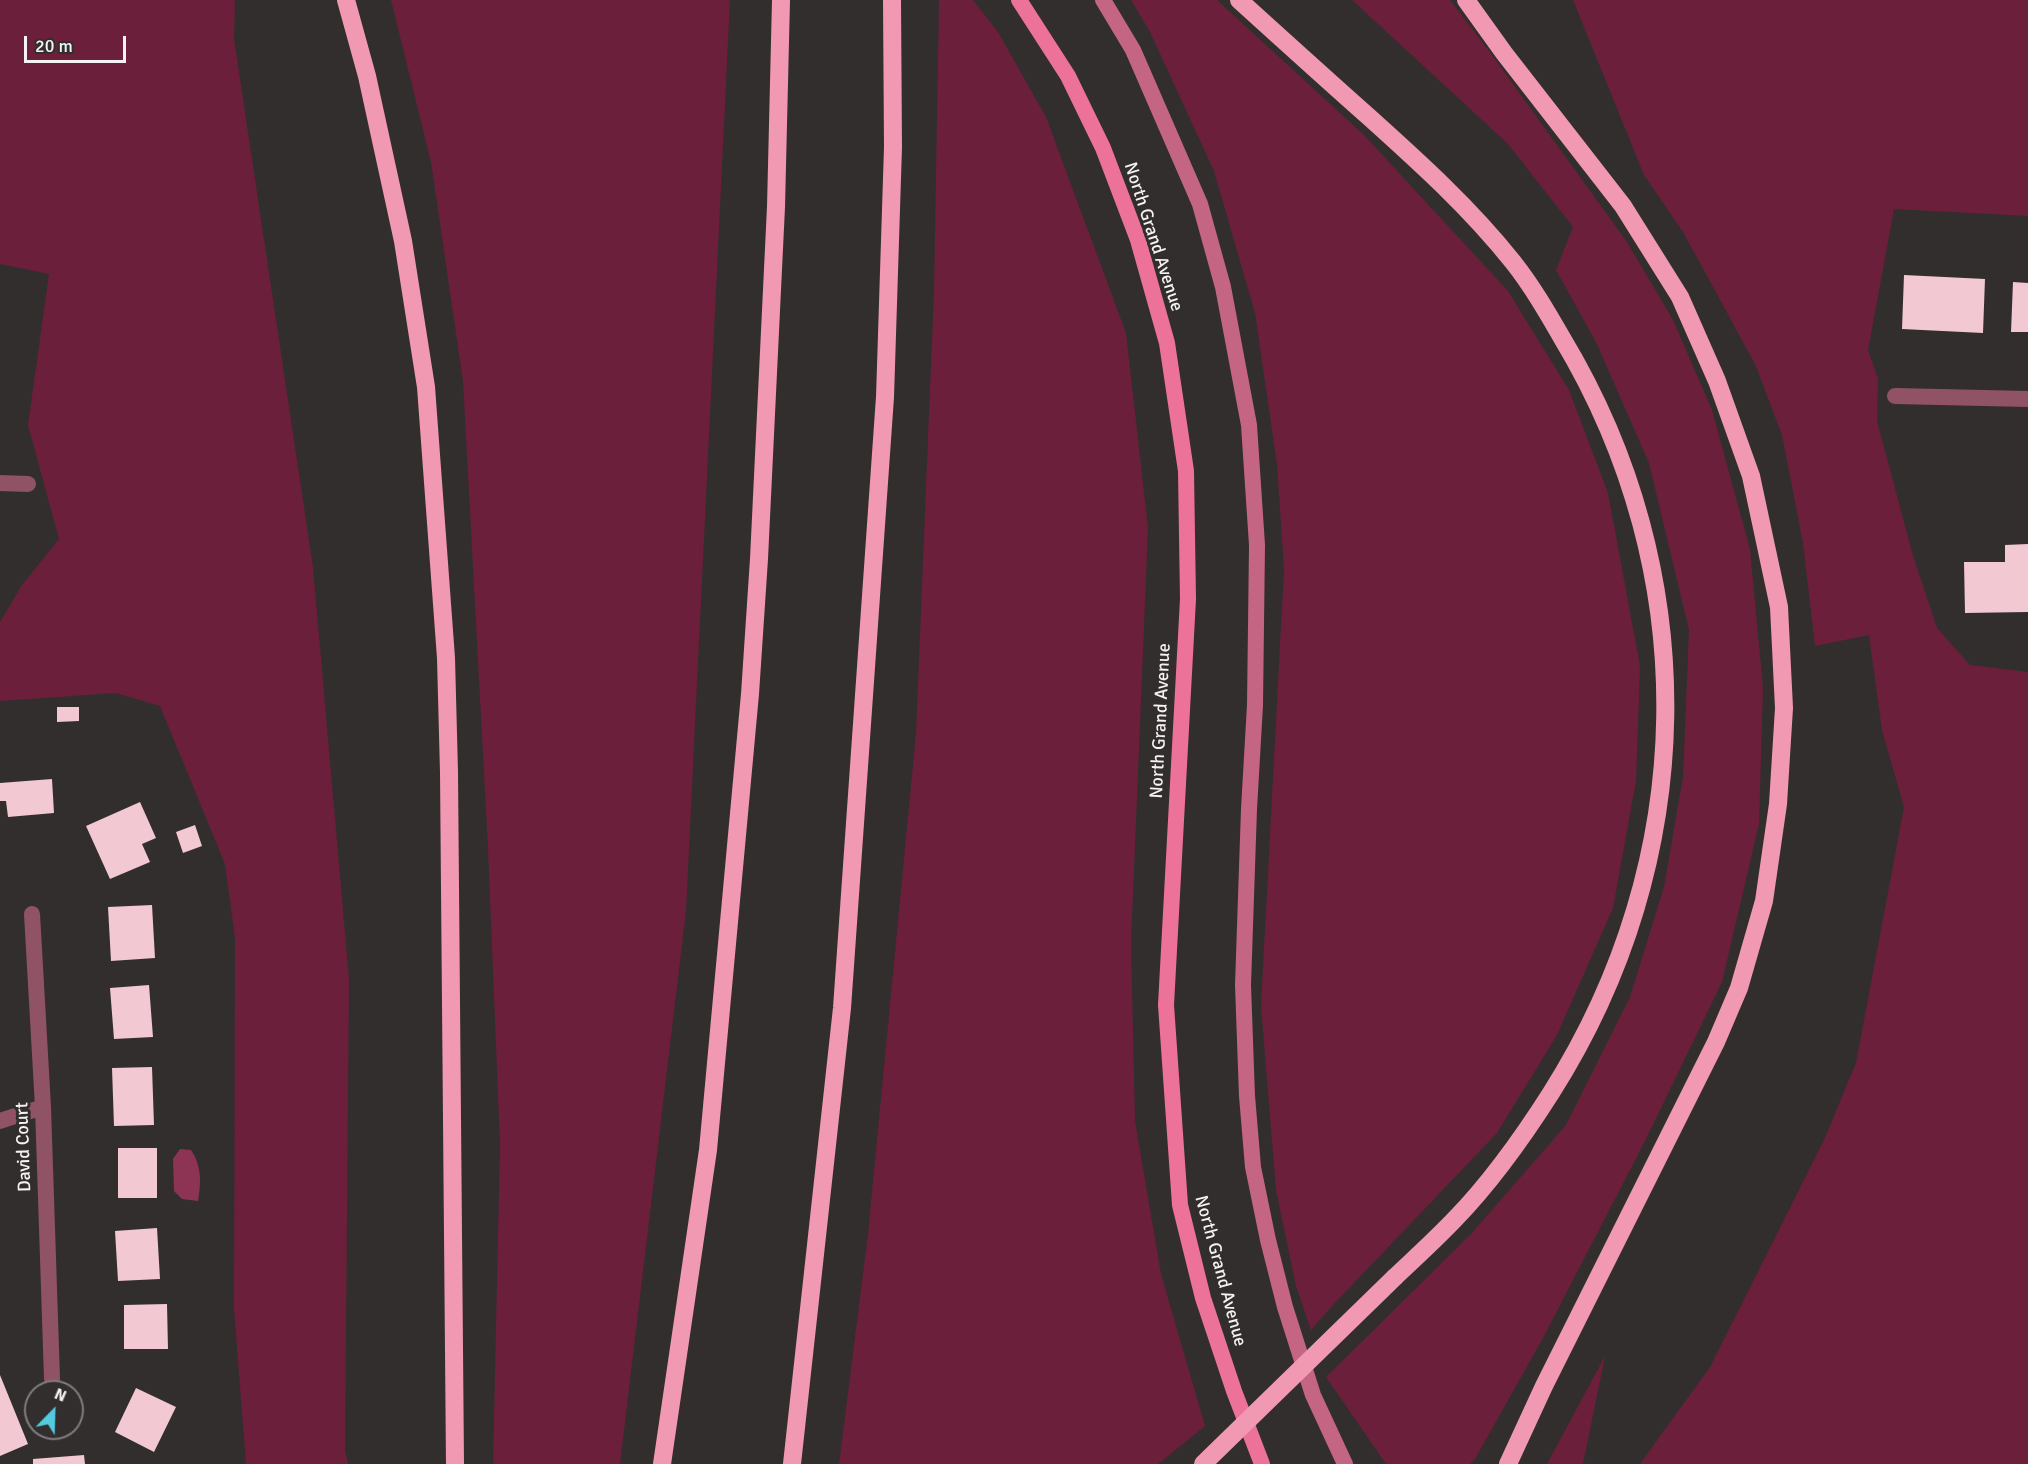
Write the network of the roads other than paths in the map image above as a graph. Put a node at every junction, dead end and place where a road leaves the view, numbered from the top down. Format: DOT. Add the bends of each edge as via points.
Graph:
graph roads {
  1 [pos="346,0"];
  2 [pos="781,0"];
  3 [pos="892,0"];
  4 [pos="1019,0"];
  5 [pos="1103,0"];
  6 [pos="1239,0"];
  7 [pos="1466,0"];
  8 [pos="1895,396"];
  9 [pos="2028,399"];
  10 [pos="0,483"];
  11 [pos="28,484"];
  12 [pos="32,914"];
  13 [pos="43,1107"];
  14 [pos="0,1121"];
  15 [pos="52,1379"];
  16 [pos="1508,1461"];
  17 [pos="455,1464"];
  18 [pos="663,1464"];
  19 [pos="792,1464"];
  20 [pos="1203,1464"];
  21 [pos="1262,1464"];
  22 [pos="1345,1464"];
  1 -- 17 [label="highway" via="403,241 426,387 446,658"];
  2 -- 18 [label="highway" via="776,207 749,705 708,1150"];
  3 -- 19 [label="highway" via="893,147 885,409 842,1008"];
  4 -- 21 [label="main road, North Grand Avenue" via="1068,76 1103,148 1138,240 1167,343 1186,471 1188,599 1166,1005 1180,1206 1203,1298"];
  5 -- 22 [label="main road" via="1133,50 1200,204 1223,287 1249,425 1257,545 1255,705 1243,985 1250,1137 1263,1220 1285,1307 1313,1395"];
  6 -- 20 [label="highway, bridge" via="1465,208 1512,260 1582,370 1626,471 1654,571 1663,638 1664,766 1641,893 1617,963 1562,1074 1502,1163 1456,1218"];
  7 -- 16 [label="highway" via="1623,206 1680,297 1717,381 1751,476 1779,607 1784,708 1778,804 1764,901 1739,988 1716,1042"];
  8 -- 9 [label="street"];
  10 -- 11 [label="street"];
  12 -- 13 [label="street, David Court"];
  13 -- 14 [label="street"];
  13 -- 15 [label="street, David Court"];
}
